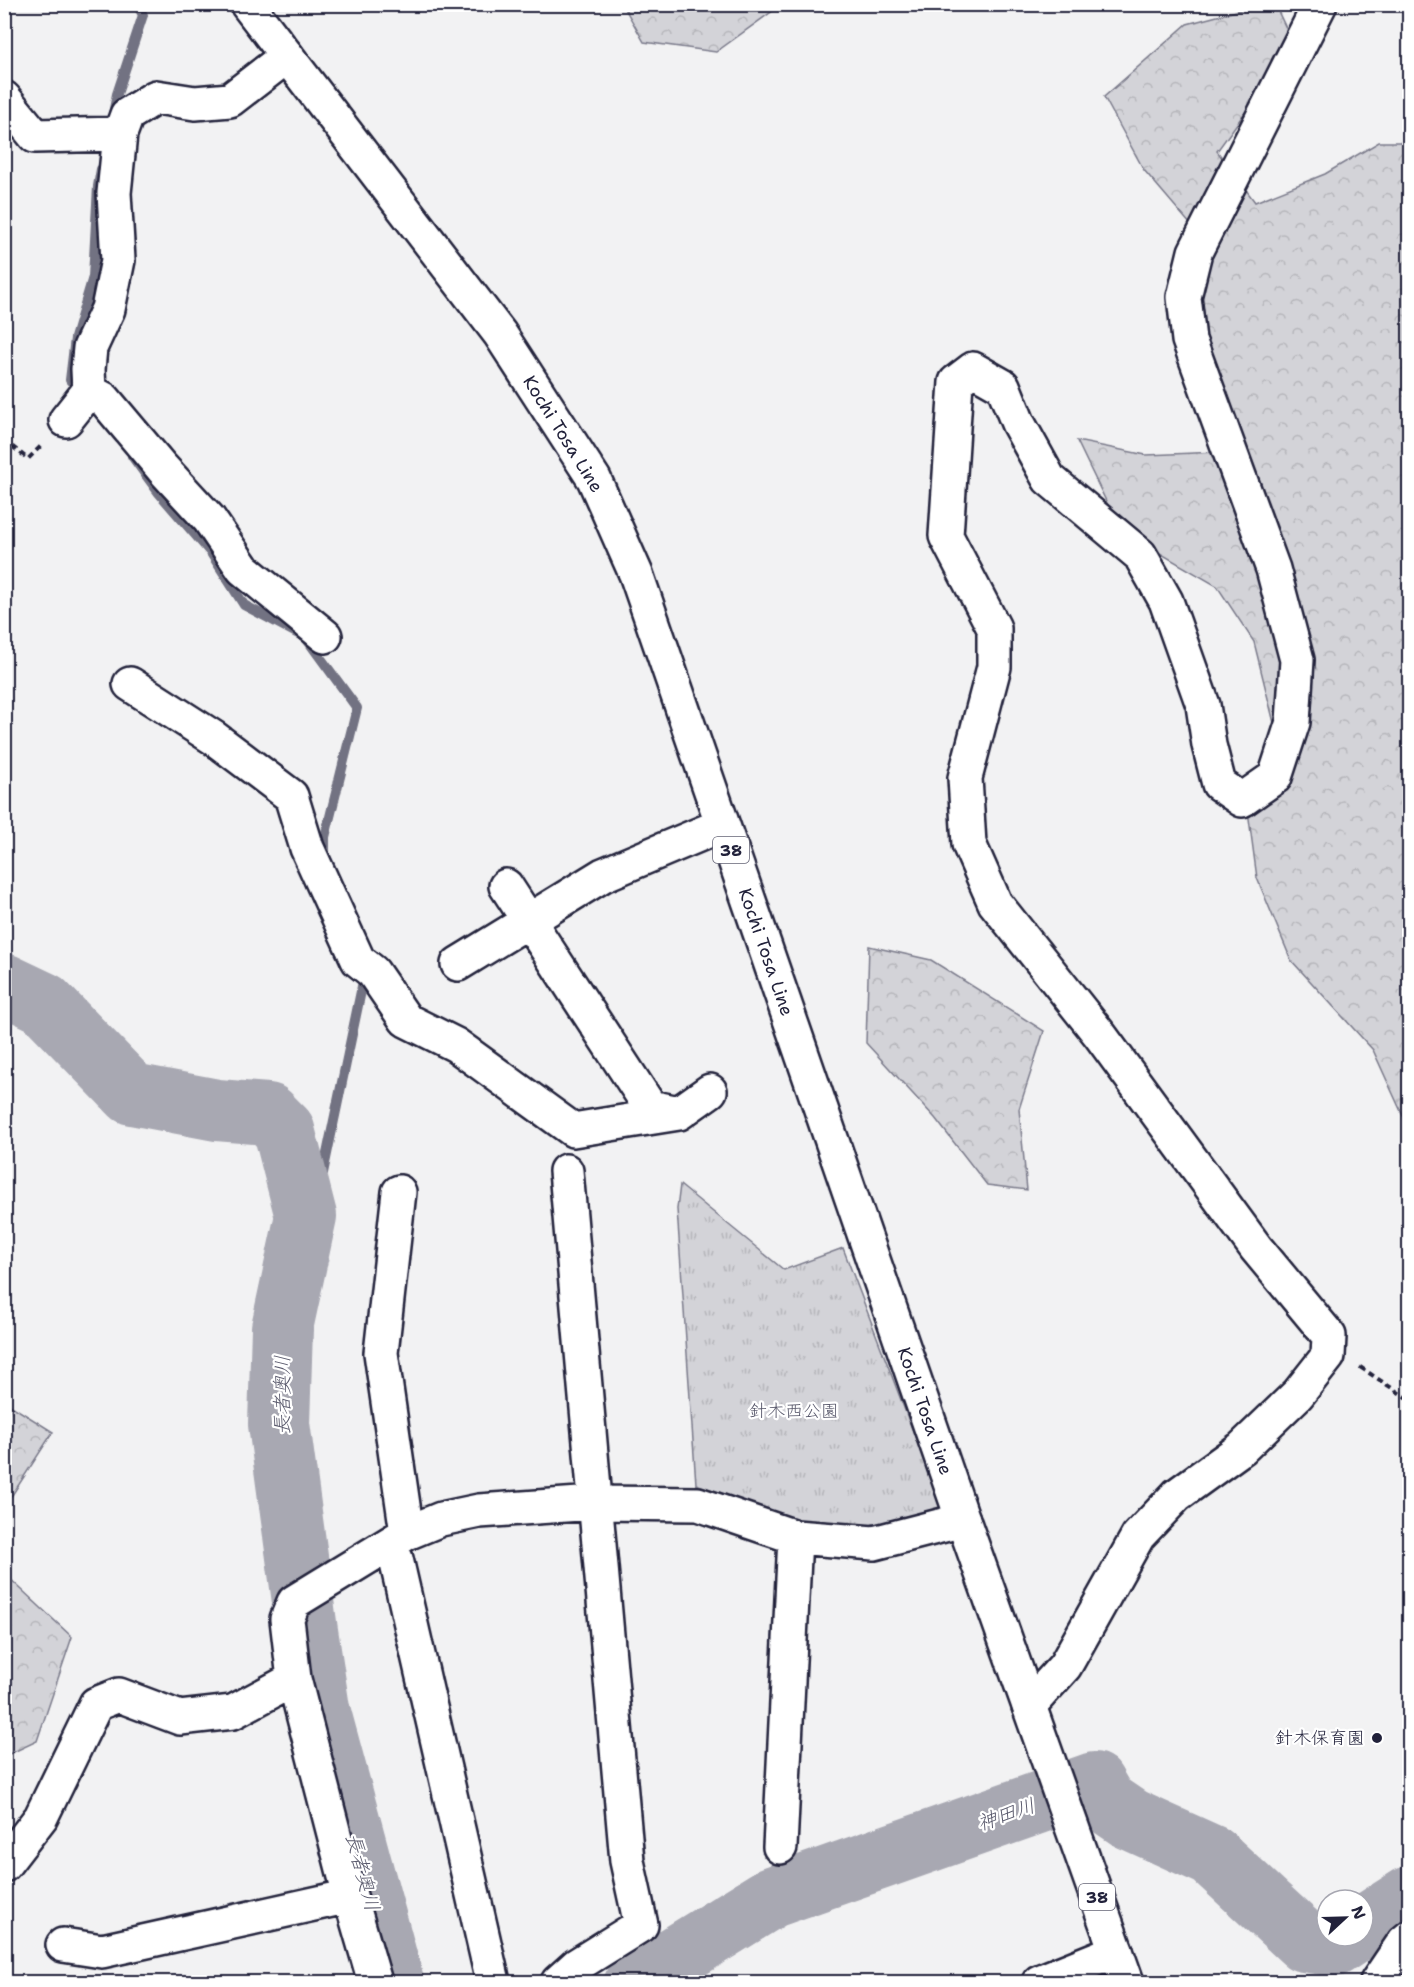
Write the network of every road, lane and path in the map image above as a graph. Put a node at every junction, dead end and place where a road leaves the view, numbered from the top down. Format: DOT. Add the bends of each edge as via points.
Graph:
graph roads {
  1 [pos="247,4"];
  2 [pos="1320,4"];
  3 [pos="287,56"];
  4 [pos="4,98"];
  5 [pos="120,134"];
  6 [pos="89,391"];
  7 [pos="66,420"];
  8 [pos="4,440"];
  9 [pos="325,636"];
  10 [pos="130,684"];
  11 [pos="722,825"];
  12 [pos="506,886"];
  13 [pos="528,921"];
  14 [pos="458,964"];
  15 [pos="710,1091"];
  16 [pos="678,1113"];
  17 [pos="566,1171"];
  18 [pos="399,1192"];
  19 [pos="1328,1356"];
  20 [pos="1410,1400"];
  21 [pos="594,1503"];
  22 [pos="963,1520"];
  23 [pos="795,1537"];
  24 [pos="398,1539"];
  25 [pos="294,1679"];
  26 [pos="1029,1706"];
  27 [pos="780,1847"];
  28 [pos="4,1865"];
  29 [pos="350,1896"];
  30 [pos="1410,1937"];
  31 [pos="63,1945"];
  32 [pos="1116,1951"];
  33 [pos="375,1983"];
  34 [pos="493,1983"];
  35 [pos="558,1983"];
  36 [pos="1039,1983"];
  37 [pos="1127,1983"];
  38 [pos="1377,1983"];
  1 -- 3 [label="street, Kochi Tosa Line / 38"];
  2 -- 19 [label="street" via="1195,252 1184,297 1189,340 1273,569 1297,660 1293,722 1275,777 1242,800 1219,784 1203,705 1166,601 1140,555 1049,479 1003,386 973,369 956,382 946,536 994,628 994,667 965,778 969,844 995,903 1100,1035 1256,1248 1329,1336"];
  3 -- 5 [label="street" via="231,100 195,103 156,97 127,115"];
  3 -- 11 [label="street, Kochi Tosa Line / 38" via="500,334 594,479 636,574"];
  4 -- 5 [label="street" via="34,136"];
  5 -- 6 [label="street" via="114,193 118,260 108,309 90,348"];
  6 -- 7 [label="street"];
  6 -- 9 [label="street" via="104,399 208,519 243,569"];
  7 -- 8 [label="path" via="28,459"];
  10 -- 16 [label="street" via="214,738 291,796 307,848 366,966 406,1020 456,1046 573,1130"];
  11 -- 13 [label="street" via="603,875"];
  11 -- 22 [label="street, Kochi Tosa Line / 38"];
  12 -- 13 [label="street"];
  13 -- 14 [label="street"];
  13 -- 16 [label="street" via="650,1107"];
  15 -- 16 [label="street"];
  17 -- 21 [label="street"];
  18 -- 24 [label="street" via="381,1353"];
  19 -- 20 [label="path" via="1357,1364"];
  19 -- 26 [label="street" via="1298,1394 1242,1448 1177,1495 1138,1536 1065,1666"];
  21 -- 23 [label="street" via="698,1504"];
  21 -- 24 [label="street" via="479,1510 441,1519"];
  21 -- 35 [label="street" via="627,1861 641,1925 577,1965"];
  22 -- 23 [label="street" via="873,1542"];
  22 -- 26 [label="street, Kochi Tosa Line / 38"];
  23 -- 27 [label="street"];
  24 -- 25 [label="street" via="303,1597 287,1619"];
  24 -- 34 [label="street" via="396,1559"];
  25 -- 28 [label="street" via="233,1712 180,1718 119,1695 96,1704 41,1817"];
  25 -- 29 [label="street"];
  26 -- 32 [label="street, Kochi Tosa Line / 38"];
  29 -- 31 [label="street" via="102,1951"];
  29 -- 33 [label="street"];
  30 -- 38 [label="street"];
  32 -- 36 [label="street"];
  32 -- 37 [label="street, Kochi Tosa Line / 38"];
}
